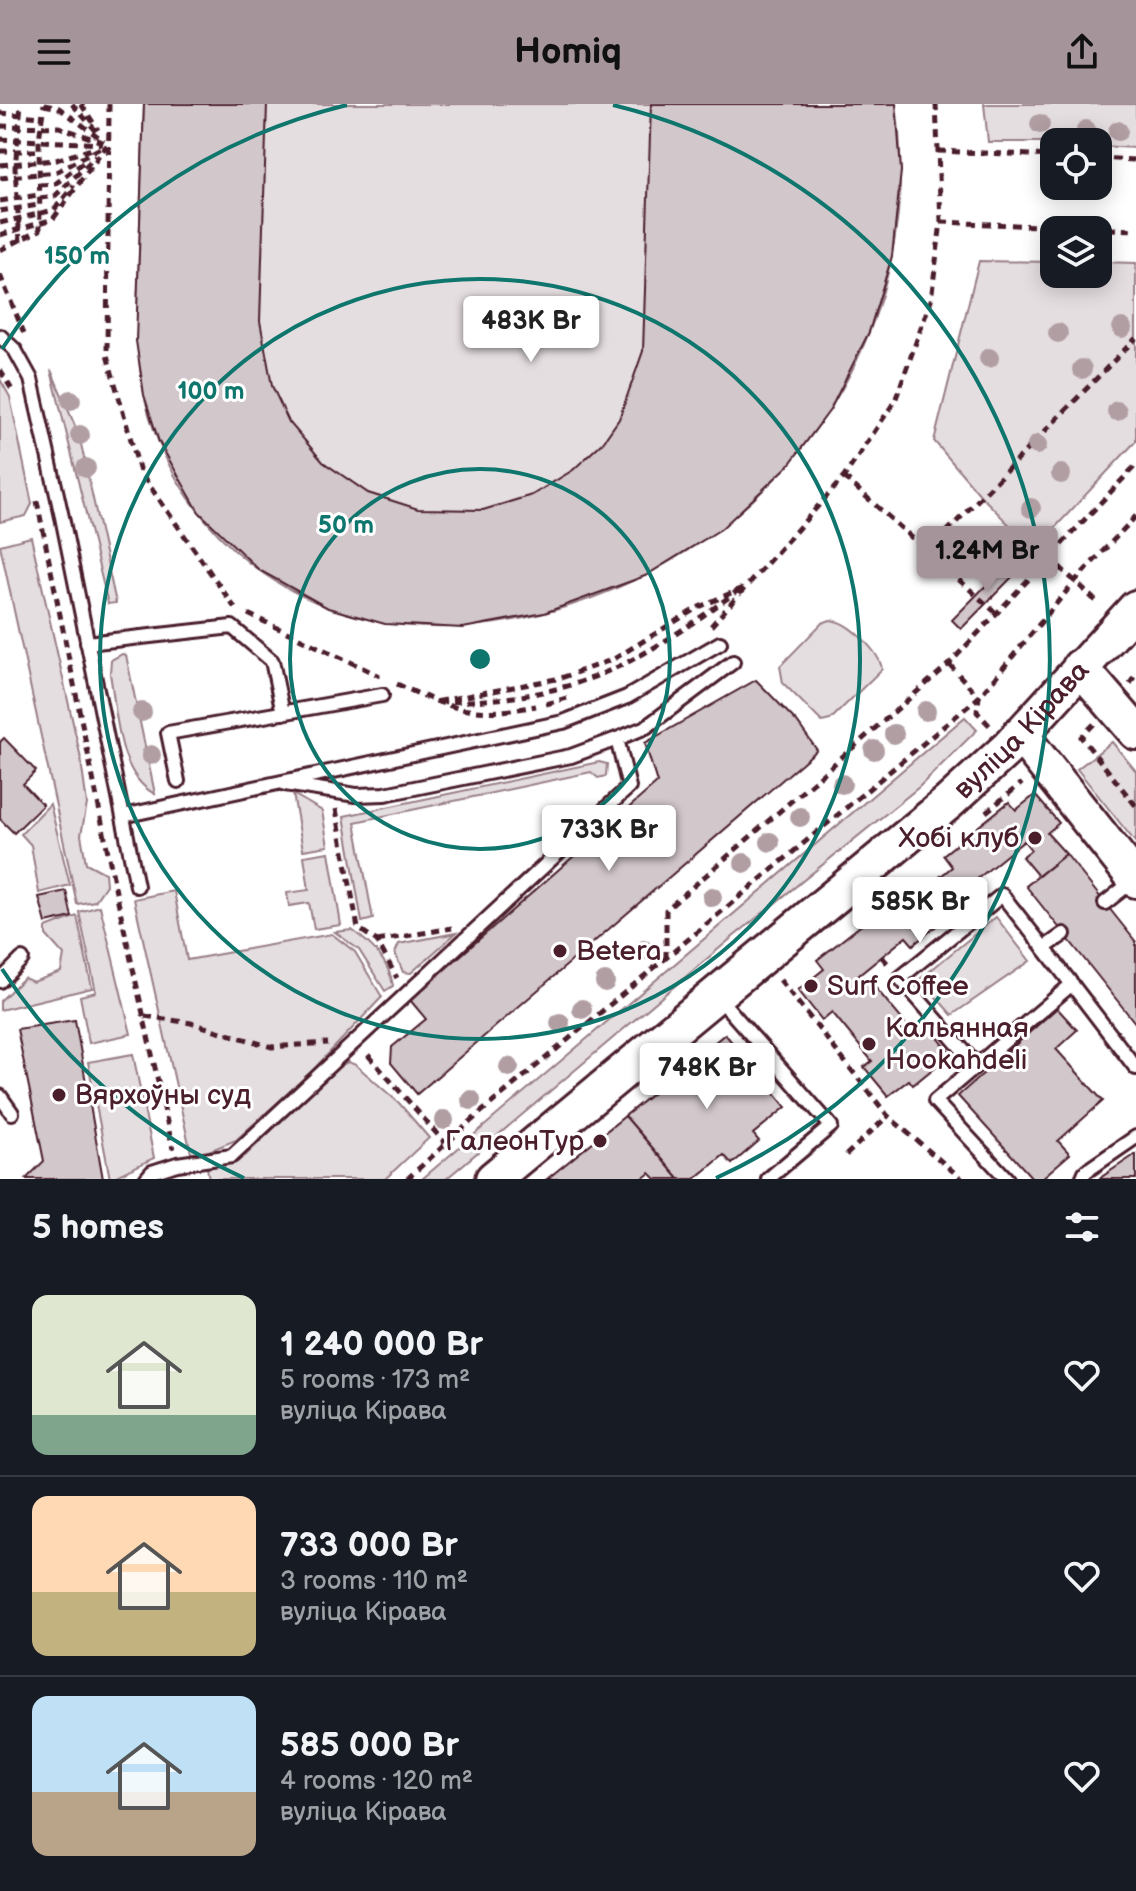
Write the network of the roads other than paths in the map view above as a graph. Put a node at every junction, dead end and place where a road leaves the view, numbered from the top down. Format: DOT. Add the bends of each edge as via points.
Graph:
graph roads {
  1 [pos="0,336"];
  2 [pos="1136,608"];
  3 [pos="87,643"];
  4 [pos="720,643"];
  5 [pos="733,662"];
  6 [pos="1080,667"];
  7 [pos="382,695"];
  8 [pos="283,713"];
  9 [pos="1136,732"];
  10 [pos="1020,734"];
  11 [pos="617,739"];
  12 [pos="178,781"];
  13 [pos="278,783"];
  14 [pos="123,816"];
  15 [pos="1136,880"];
  16 [pos="137,886"];
  17 [pos="1105,903"];
  18 [pos="1064,934"];
  19 [pos="1044,948"];
  20 [pos="22,959"];
  21 [pos="0,981"];
  22 [pos="1072,984"];
  23 [pos="716,995"];
  24 [pos="976,1065"];
  25 [pos="1136,1068"];
  26 [pos="0,1096"];
  27 [pos="12,1113"];
  28 [pos="1136,1137"];
  29 [pos="146,1179"];
  30 [pos="493,1179"];
  31 [pos="768,1179"];
  32 [pos="1007,1179"];
  33 [pos="1082,1179"];
  1 -- 3 [label="lane" via="31,379"];
  2 -- 6 [label="main road, вуліца Кірава"];
  3 -- 8 [label="lane" via="232,627 272,661"];
  3 -- 14 [label="lane"];
  4 -- 13 [label="lane" via="627,697 563,722"];
  5 -- 11 [label="lane" via="646,727"];
  6 -- 9 [label="main road"];
  6 -- 10 [label="main road, вуліца Кірава"];
  7 -- 8 [label="lane"];
  8 -- 12 [label="lane" via="168,733"];
  10 -- 15 [label="main road"];
  10 -- 23 [label="main road, вуліца Кірава" via="949,802"];
  11 -- 13 [label="lane" via="571,756 385,794"];
  11 -- 29 [label="lane" via="629,787 232,1156 177,1164"];
  13 -- 14 [label="lane"];
  14 -- 16 [label="lane"];
  15 -- 17 [label="lane"];
  18 -- 19 [label="lane"];
  19 -- 22 [label="lane"];
  19 -- 24 [label="lane" via="1002,895 900,978"];
  20 -- 21 [label="lane"];
  22 -- 24 [label="lane"];
  22 -- 25 [label="lane"];
  23 -- 30 [label="main road, вуліца Кірава"];
  23 -- 31 [label="lane" via="831,1126"];
  24 -- 32 [label="lane" via="935,1101"];
  26 -- 27 [label="lane"];
  28 -- 33 [label="lane"];
}
